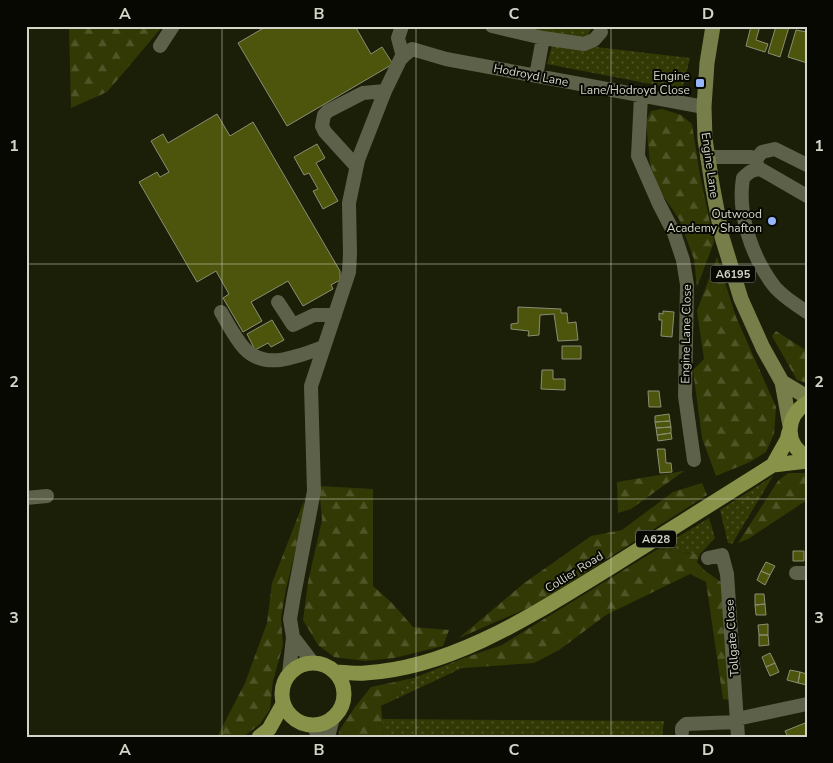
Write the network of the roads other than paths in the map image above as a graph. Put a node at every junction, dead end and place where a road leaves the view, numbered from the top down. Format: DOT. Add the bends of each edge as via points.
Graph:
graph roads {
  1 [pos="173,26"];
  2 [pos="402,26"];
  3 [pos="492,26"];
  4 [pos="713,26"];
  5 [pos="601,32"];
  6 [pos="543,38"];
  7 [pos="160,46"];
  8 [pos="403,57"];
  9 [pos="536,76"];
  10 [pos="386,91"];
  11 [pos="641,96"];
  12 [pos="704,107"];
  13 [pos="707,157"];
  14 [pos="757,164"];
  15 [pos="807,165"];
  16 [pos="356,166"];
  17 [pos="807,196"];
  18 [pos="278,302"];
  19 [pos="221,312"];
  20 [pos="807,312"];
  21 [pos="334,315"];
  22 [pos="324,347"];
  23 [pos="782,382"];
  24 [pos="807,397"];
  25 [pos="807,402"];
  26 [pos="789,429"];
  27 [pos="807,459"];
  28 [pos="694,460"];
  29 [pos="773,465"];
  30 [pos="48,496"];
  31 [pos="26,498"];
  32 [pos="708,558"];
  33 [pos="293,637"];
  34 [pos="313,663"];
  35 [pos="335,672"];
  36 [pos="376,672"];
  37 [pos="289,674"];
  38 [pos="344,692"];
  39 [pos="283,704"];
  40 [pos="807,704"];
  41 [pos="333,718"];
  42 [pos="737,720"];
  43 [pos="311,728"];
  44 [pos="682,732"];
  45 [pos="264,733"];
  46 [pos="328,737"];
  47 [pos="738,737"];
  1 -- 7 [label="street"];
  2 -- 8 [label="street" via="398,38"];
  3 -- 6 [label="street"];
  4 -- 12 [label="main road, Engine Lane / A6195"];
  5 -- 6 [label="street" via="584,44"];
  6 -- 9 [label="street"];
  8 -- 9 [label="street, Hodroyd Lane" via="412,49 446,59"];
  8 -- 10 [label="street"];
  9 -- 11 [label="street, Hodroyd Lane"];
  10 -- 16 [label="street"];
  10 -- 16 [label="street" via="364,93 324,115 322,126 325,132"];
  11 -- 12 [label="street, Hodroyd Lane"];
  11 -- 28 [label="street, Engine Lane Close" via="638,156 674,233 687,285 685,396"];
  12 -- 13 [label="main road, Engine Lane / A6195"];
  13 -- 14 [label="street" via="751,157"];
  13 -- 23 [label="main road, Engine Lane / A6195" via="722,237 741,299"];
  14 -- 15 [label="street" via="762,152 775,149"];
  14 -- 17 [label="street"];
  14 -- 20 [label="street" via="742,183 743,208 751,242 759,264 775,288"];
  16 -- 21 [label="street" via="348,203 349,272"];
  18 -- 21 [label="street" via="293,325 314,315"];
  19 -- 22 [label="street" via="243,347 259,358 282,361"];
  21 -- 22 [label="street"];
  22 -- 33 [label="street" via="311,386 314,491 290,619"];
  23 -- 24 [label="main road, Engine Lane / A6195"];
  23 -- 26 [label="main road, Engine Lane / A6195"];
  25 -- 26 [label="highway, A628" via="795,412"];
  26 -- 27 [label="highway, A628" via="795,448"];
  26 -- 29 [label="highway, Collier Road / A628" via="788,440"];
  27 -- 29 [label="highway, Collier Road / A628"];
  29 -- 36 [label="highway, Collier Road / A628" via="538,612 440,658"];
  30 -- 31 [label="street"];
  32 -- 42 [label="street, Tollgate Close" via="722,555 727,574"];
  33 -- 34 [label="street"];
  33 -- 37 [label="street"];
  34 -- 35 [label="highway"];
  34 -- 37 [label="highway" via="304,664"];
  35 -- 36 [label="highway, Collier Road"];
  35 -- 38 [label="highway"];
  36 -- 38 [label="highway, Collier Road / A628"];
  37 -- 39 [label="highway" via="282,688"];
  38 -- 41 [label="highway" via="342,706"];
  39 -- 43 [label="highway" via="294,719"];
  39 -- 45 [label="highway"];
  40 -- 42 [label="street"];
  41 -- 43 [label="highway"];
  41 -- 46 [label="street"];
  42 -- 44 [label="street" via="686,724"];
  42 -- 47 [label="street, Tollgate Close"];
  43 -- 45 [label="highway" via="282,725"];
}
